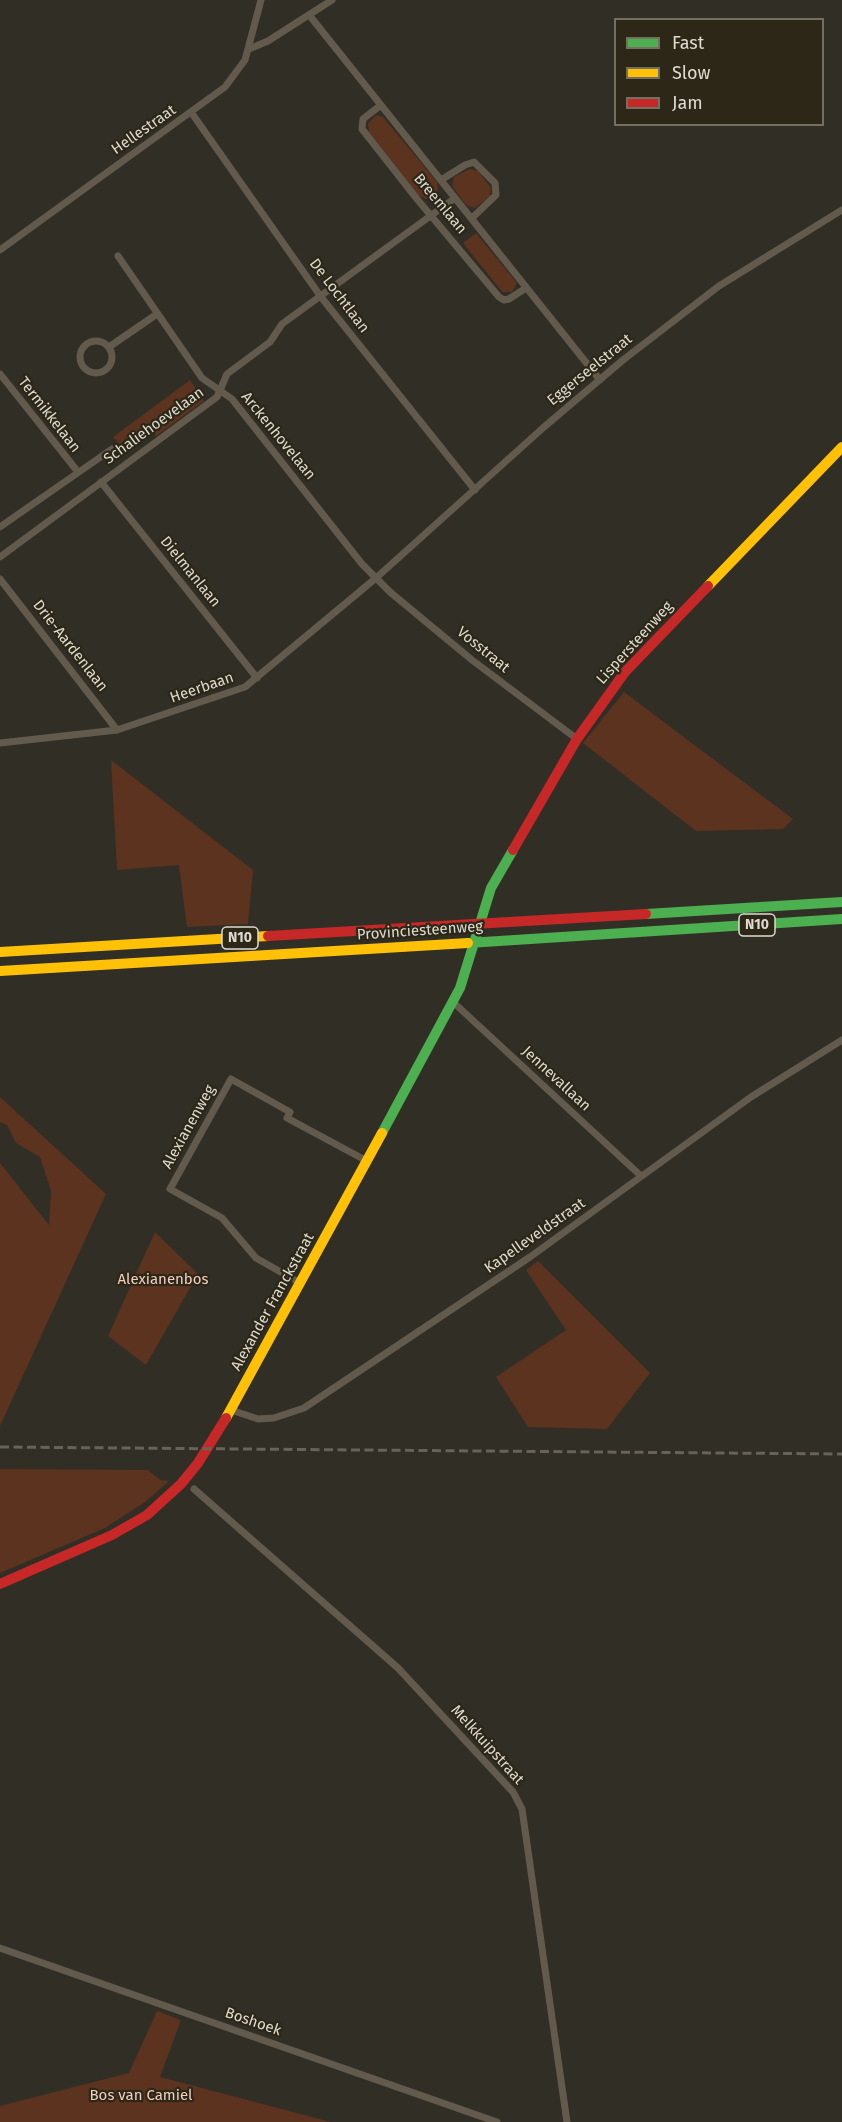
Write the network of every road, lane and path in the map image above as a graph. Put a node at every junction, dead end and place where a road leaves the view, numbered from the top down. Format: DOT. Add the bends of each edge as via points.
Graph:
graph roads {
  1 [pos="261,0"];
  2 [pos="332,0"];
  3 [pos="310,16"];
  4 [pos="249,49"];
  5 [pos="381,105"];
  6 [pos="192,112"];
  7 [pos="441,180"];
  8 [pos="455,198"];
  9 [pos="842,210"];
  10 [pos="432,215"];
  11 [pos="472,218"];
  12 [pos="0,250"];
  13 [pos="118,256"];
  14 [pos="526,288"];
  15 [pos="321,297"];
  16 [pos="157,314"];
  17 [pos="109,348"];
  18 [pos="0,374"];
  19 [pos="600,380"];
  20 [pos="220,390"];
  21 [pos="842,447"];
  22 [pos="111,449"];
  23 [pos="78,472"];
  24 [pos="101,482"];
  25 [pos="475,490"];
  26 [pos="0,527"];
  27 [pos="0,556"];
  28 [pos="376,578"];
  29 [pos="0,579"];
  30 [pos="257,678"];
  31 [pos="117,730"];
  32 [pos="576,739"];
  33 [pos="0,743"];
  34 [pos="842,902"];
  35 [pos="842,919"];
  36 [pos="479,923"];
  37 [pos="474,943"];
  38 [pos="0,952"];
  39 [pos="0,971"];
  40 [pos="453,1002"];
  41 [pos="842,1040"];
  42 [pos="367,1161"];
  43 [pos="641,1176"];
  44 [pos="300,1283"];
  45 [pos="231,1410"];
  46 [pos="194,1489"];
  47 [pos="0,1584"];
  48 [pos="0,1948"];
  49 [pos="497,2122"];
  50 [pos="567,2122"];
  1 -- 4 [label="street, Hellestraat"];
  2 -- 3 [label="street"];
  3 -- 4 [label="street"];
  3 -- 5 [label="street, Breemlaan"];
  4 -- 6 [label="street, Hellestraat" via="225,87"];
  5 -- 7 [label="street, Breemlaan"];
  5 -- 10 [label="street, Breemlaan" via="363,119 362,129"];
  6 -- 12 [label="street, Hellestraat"];
  6 -- 15 [label="street, De Lochtlaan"];
  7 -- 8 [label="street, Breemlaan"];
  7 -- 11 [label="street, Breemlaan" via="474,162 495,183 496,195"];
  8 -- 10 [label="street, Schaliehoevelaan"];
  8 -- 11 [label="street, Breemlaan"];
  9 -- 19 [label="street, Eggerseelstraat" via="719,286"];
  10 -- 14 [label="street, Breemlaan" via="499,297 509,299"];
  10 -- 15 [label="street, Schaliehoevelaan"];
  11 -- 14 [label="street, Breemlaan"];
  13 -- 16 [label="street, Arckenhovelaan"];
  14 -- 19 [label="street, Breemlaan"];
  15 -- 20 [label="street, Schaliehoevelaan" via="282,324 270,342 228,374"];
  15 -- 25 [label="street, De Lochtlaan"];
  16 -- 17 [label="street"];
  16 -- 20 [label="street, Arckenhovelaan" via="202,378"];
  17 -- 17 [label="street" via="98,341 89,342 81,351 82,364 91,372 105,370 112,360"];
  18 -- 23 [label="street, Termikkelaan"];
  19 -- 25 [label="street, Eggerseelstraat"];
  20 -- 24 [label="street, Schaliehoevelaan" via="217,397"];
  20 -- 28 [label="street, Arckenhovelaan" via="232,399"];
  21 -- 32 [label="main road, Lispersteenweg" via="625,672"];
  22 -- 23 [label="street, Schaliehoevelaan"];
  23 -- 26 [label="street, Schaliehoevelaan"];
  24 -- 27 [label="street, Schaliehoevelaan"];
  24 -- 30 [label="street, Dielmanlaan"];
  25 -- 28 [label="street, Eggerseelstraat"];
  28 -- 30 [label="street, Heerbaan"];
  28 -- 32 [label="street, Vosstraat" via="465,654"];
  29 -- 31 [label="street, Drie-Aardenlaan"];
  30 -- 31 [label="street, Heerbaan" via="245,687"];
  31 -- 33 [label="street, Heerbaan"];
  32 -- 36 [label="main road, Lispersteenweg" via="490,888"];
  34 -- 36 [label="main road, Provinciesteenweg / N10"];
  35 -- 37 [label="main road, Provinciesteenweg / N10"];
  36 -- 37 [label="main road, Lispersteenweg"];
  36 -- 38 [label="main road, Provinciesteenweg / N10"];
  37 -- 39 [label="main road, Provinciesteenweg / N10"];
  37 -- 40 [label="main road, Alexander Franckstraat"];
  40 -- 42 [label="main road, Alexander Franckstraat"];
  40 -- 43 [label="street, Jennevallaan"];
  41 -- 43 [label="street, Kapelleveldstraat" via="751,1097"];
  42 -- 44 [label="main road, Alexander Franckstraat"];
  42 -- 44 [label="street, Alexianenweg" via="287,1118 290,1112 231,1079 170,1189 222,1218 256,1258"];
  43 -- 45 [label="street, Kapelleveldstraat" via="530,1257 304,1408 258,1419"];
  44 -- 45 [label="main road, Alexander Franckstraat"];
  45 -- 47 [label="main road, Alexander Franckstraat" via="185,1480 147,1515 112,1535"];
  46 -- 50 [label="street, Melkkuipstraat" via="398,1668 513,1792 522,1809"];
  48 -- 49 [label="street, Boshoek"];
}
